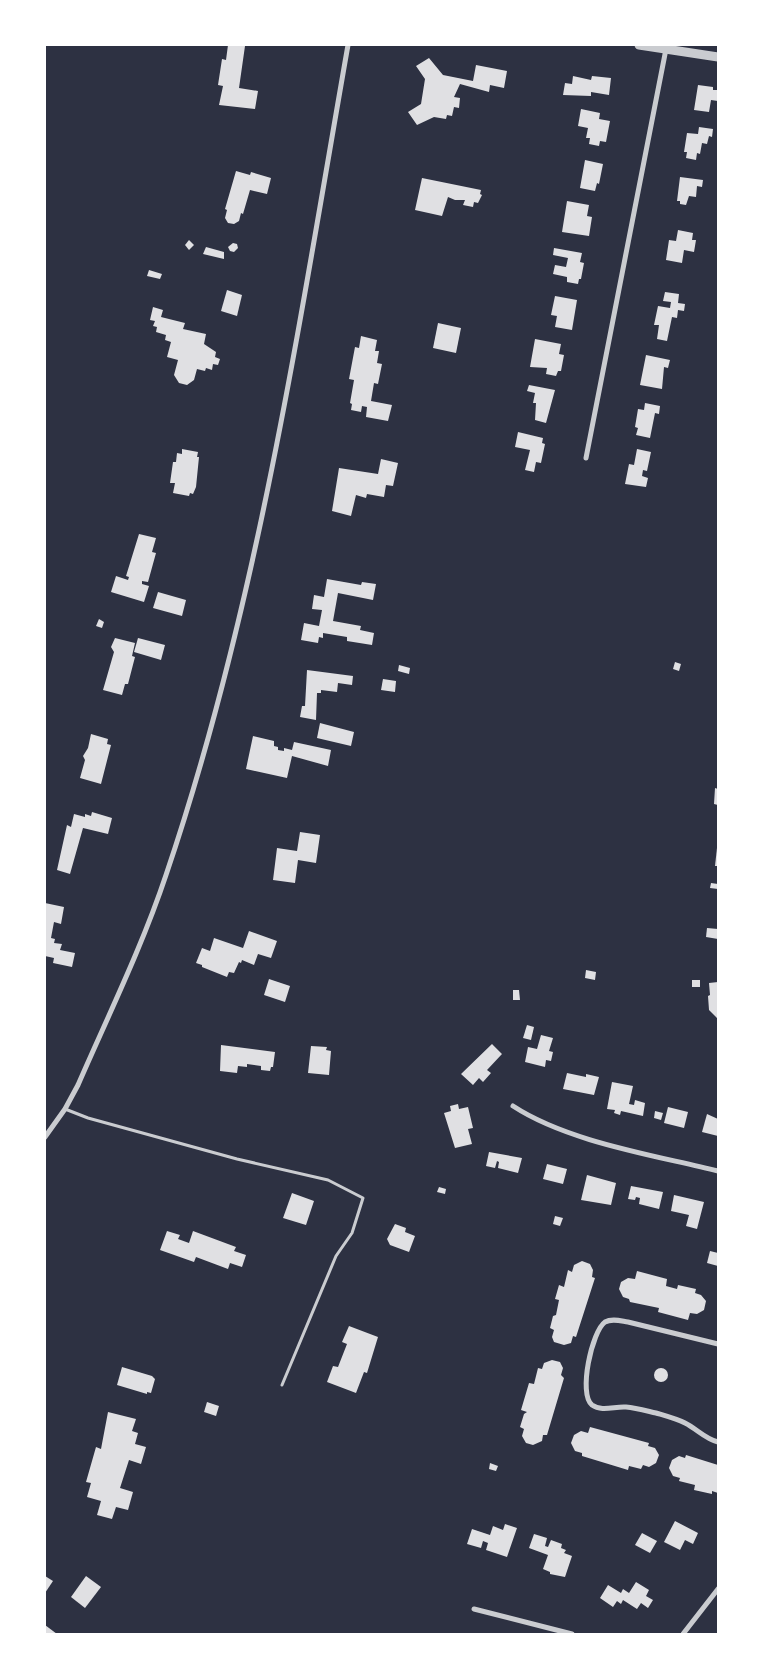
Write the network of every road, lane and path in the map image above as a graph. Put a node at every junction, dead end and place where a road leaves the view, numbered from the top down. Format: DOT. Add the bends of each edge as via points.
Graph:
graph roads {
  1 [pos="348,45"];
  2 [pos="639,45"];
  3 [pos="666,49"];
  4 [pos="718,56"];
  5 [pos="586,458"];
  6 [pos="513,1106"];
  7 [pos="65,1109"];
  8 [pos="45,1137"];
  9 [pos="718,1171"];
  10 [pos="718,1344"];
  11 [pos="282,1385"];
  12 [pos="718,1442"];
  13 [pos="718,1589"];
  14 [pos="474,1609"];
  15 [pos="572,1634"];
  16 [pos="683,1634"];
  1 -- 7 [label="street" via="277,442 223,684 166,877"];
  2 -- 3 [label="street"];
  3 -- 4 [label="street"];
  3 -- 5 [label="street"];
  6 -- 9 [label="street" via="530,1117 608,1144"];
  7 -- 8 [label="street"];
  7 -- 11 [label="lane" via="237,1159 328,1180 363,1198 352,1233 332,1265"];
  10 -- 12 [label="street" via="628,1322 606,1322 599,1331 585,1385 589,1401 594,1406 626,1407 658,1414 686,1423"];
  13 -- 16 [label="street"];
  14 -- 15 [label="street"];
}
